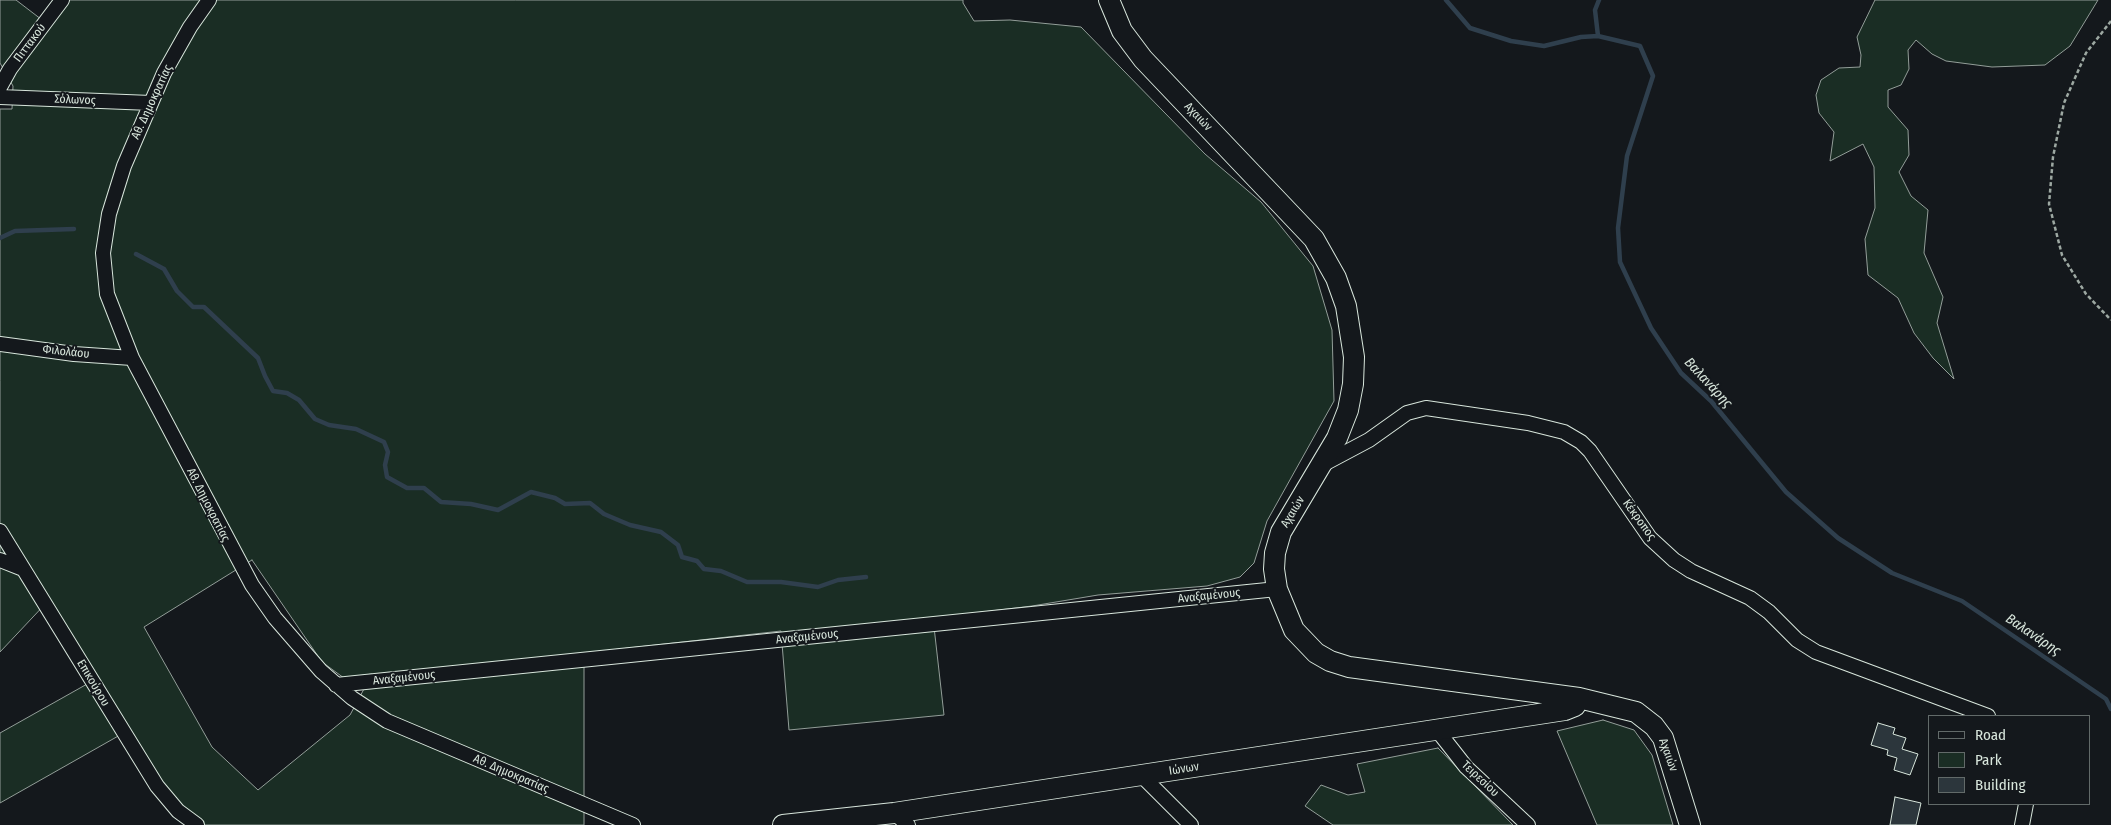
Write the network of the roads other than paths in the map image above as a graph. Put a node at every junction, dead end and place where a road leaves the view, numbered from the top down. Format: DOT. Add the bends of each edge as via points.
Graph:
graph roads {
  1 [pos="62,0"];
  2 [pos="209,0"];
  3 [pos="1109,0"];
  4 [pos="0,87"];
  5 [pos="0,97"];
  6 [pos="151,103"];
  7 [pos="0,344"];
  8 [pos="132,358"];
  9 [pos="1322,465"];
  10 [pos="0,531"];
  11 [pos="0,560"];
  12 [pos="23,569"];
  13 [pos="1277,589"];
  14 [pos="336,685"];
  15 [pos="1579,698"];
  16 [pos="1985,715"];
  17 [pos="1437,730"];
  18 [pos="1141,775"];
  19 [pos="2026,805"];
  20 [pos="901,819"];
  21 [pos="197,825"];
  22 [pos="633,825"];
  23 [pos="783,825"];
  24 [pos="1191,825"];
  25 [pos="1528,825"];
  26 [pos="1690,825"];
  27 [pos="2022,825"];
  1 -- 4 [label="street, Πιττακού"];
  2 -- 6 [label="street, Αθ. Δημοκρατίας" via="175,52"];
  3 -- 9 [label="main road, Αχαιών" via="1122,31 1143,59 1305,229 1322,251 1336,278 1353,342 1353,384 1345,421"];
  5 -- 6 [label="street, Σόλωνος"];
  6 -- 8 [label="street, Αθ. Δημοκρατίας" via="124,166 104,241 107,294"];
  7 -- 8 [label="street, Φιλολάου"];
  8 -- 14 [label="street, Αθ. Δημοκρατίας" via="252,585 292,638"];
  9 -- 13 [label="main road, Αχαιών" via="1278,540 1274,569"];
  9 -- 16 [label="street, Κέκροπος" via="1368,440 1407,413 1426,408 1528,423 1564,432 1590,451 1650,538 1674,560 1750,598 1797,640 1816,652"];
  10 -- 12 [label="street, Επικούρου"];
  11 -- 12 [label="street"];
  12 -- 21 [label="street, Επικούρου" via="156,786 178,811"];
  13 -- 14 [label="street, Αναξαμένους"];
  13 -- 15 [label="main road, Αχαιών" via="1287,616 1301,639 1316,653 1336,664 1377,673"];
  14 -- 22 [label="street, Αθ. Δημοκρατίας" via="401,728"];
  15 -- 17 [label="main road, Ιώνων" via="1575,706 1565,710"];
  15 -- 26 [label="main road, Αχαιών" via="1628,709 1654,726 1666,745"];
  17 -- 18 [label="main road, Ιώνων"];
  17 -- 25 [label="street, Τειρεσίου" via="1466,767"];
  18 -- 20 [label="main road, Ιώνων"];
  18 -- 24 [label="street"];
  19 -- 27 [label="street"];
  20 -- 23 [label="main road, Ιώνων"];
}
